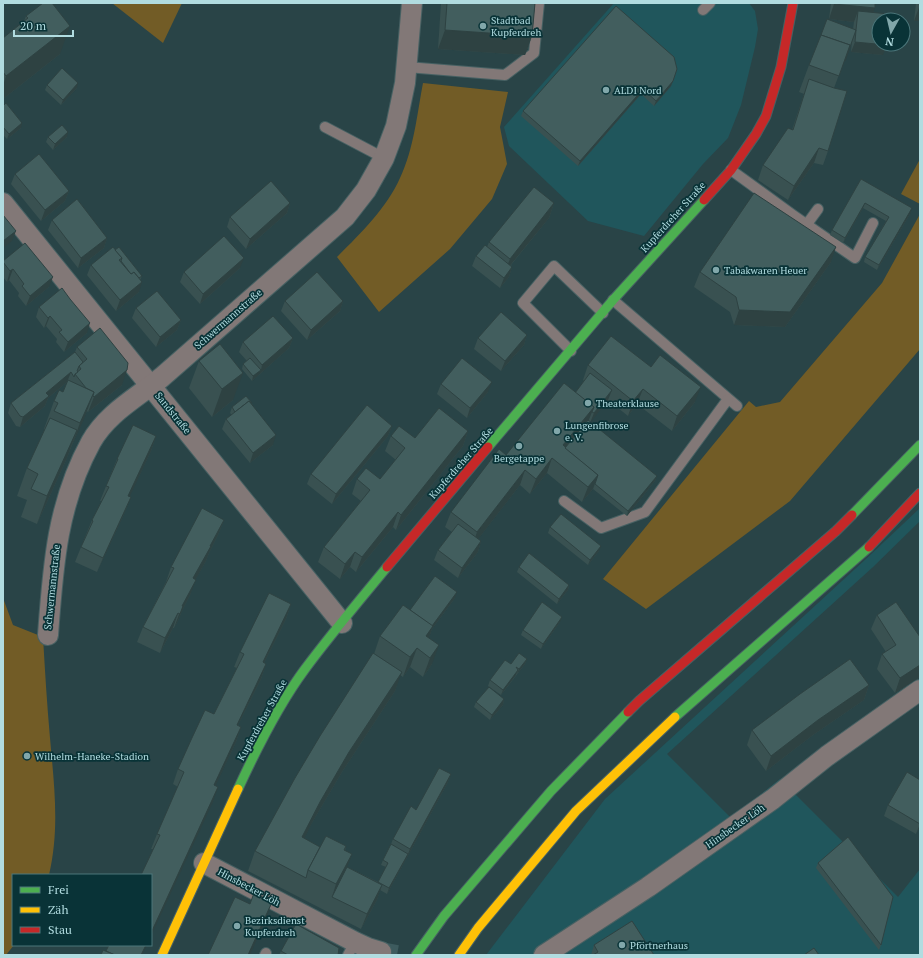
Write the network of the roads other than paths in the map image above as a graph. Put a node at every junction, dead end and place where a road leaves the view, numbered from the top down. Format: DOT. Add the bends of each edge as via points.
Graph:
graph roads {
  1 [pos="412,3"];
  2 [pos="539,3"];
  3 [pos="793,3"];
  4 [pos="407,67"];
  5 [pos="325,127"];
  6 [pos="384,158"];
  7 [pos="731,170"];
  8 [pos="3,203"];
  9 [pos="818,209"];
  10 [pos="873,223"];
  11 [pos="807,224"];
  12 [pos="613,300"];
  13 [pos="603,312"];
  14 [pos="571,350"];
  15 [pos="150,386"];
  16 [pos="728,398"];
  17 [pos="737,406"];
  18 [pos="920,445"];
  19 [pos="920,493"];
  20 [pos="564,501"];
  21 [pos="342,623"];
  22 [pos="48,635"];
  23 [pos="920,690"];
  24 [pos="204,863"];
  25 [pos="352,949"];
  26 [pos="381,952"];
  27 [pos="162,955"];
  28 [pos="416,955"];
  29 [pos="459,955"];
  30 [pos="544,955"];
  1 -- 4 [label="street, Schwermannstraße"];
  2 -- 4 [label="lane" via="534,53 505,75"];
  3 -- 7 [label="main road, Kupferdreher Straße" via="781,67 766,116"];
  4 -- 6 [label="street, Schwermannstraße" via="396,126"];
  5 -- 6 [label="lane"];
  6 -- 15 [label="street, Schwermannstraße" via="366,190 345,217"];
  7 -- 11 [label="lane"];
  7 -- 12 [label="main road, Kupferdreher Straße"];
  8 -- 15 [label="street, Sandstraße"];
  9 -- 11 [label="lane"];
  10 -- 11 [label="lane" via="855,258"];
  12 -- 13 [label="main road, Kupferdreher Straße"];
  12 -- 16 [label="lane"];
  13 -- 14 [label="main road, Kupferdreher Straße"];
  13 -- 14 [label="lane" via="554,266 523,303"];
  14 -- 21 [label="main road, Kupferdreher Straße" via="402,548"];
  15 -- 21 [label="street, Sandstraße"];
  15 -- 22 [label="street, Schwermannstraße" via="112,415 92,440 75,474 57,536"];
  16 -- 17 [label="lane"];
  16 -- 20 [label="lane" via="645,512 601,528"];
  18 -- 28 [label="main road" via="836,532 639,702 551,791 444,916"];
  19 -- 29 [label="main road" via="862,554 670,721 576,811 478,928"];
  21 -- 24 [label="main road, Kupferdreher Straße" via="285,698 250,762"];
  23 -- 30 [label="street, Hinsbecker Löh" via="773,799 648,887"];
  24 -- 25 [label="street, Hinsbecker Löh"];
  24 -- 27 [label="main road, Kupferdreher Straße"];
  25 -- 26 [label="street, Hinsbecker Löh" via="368,948"];
}
